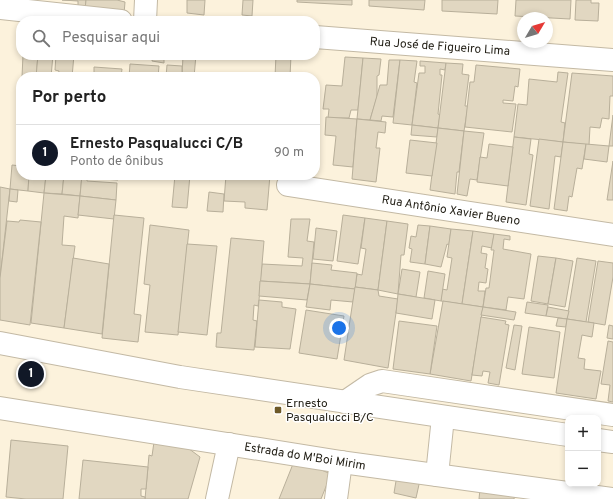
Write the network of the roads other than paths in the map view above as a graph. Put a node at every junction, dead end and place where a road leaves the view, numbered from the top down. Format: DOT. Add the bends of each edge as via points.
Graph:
graph roads {
  1 [pos="146,0"];
  2 [pos="0,8"];
  3 [pos="74,16"];
  4 [pos="145,16"];
  5 [pos="320,36"];
  6 [pos="613,60"];
  7 [pos="288,185"];
  8 [pos="613,235"];
  9 [pos="0,343"];
  10 [pos="346,402"];
  11 [pos="0,408"];
  12 [pos="613,415"];
  13 [pos="443,417"];
  14 [pos="565,435"];
  15 [pos="601,440"];
  16 [pos="613,442"];
  17 [pos="229,444"];
  18 [pos="341,462"];
  19 [pos="437,475"];
  20 [pos="217,499"];
  21 [pos="336,499"];
  22 [pos="612,499"];
  1 -- 4 [label="main road"];
  2 -- 3 [label="main road"];
  5 -- 6 [label="main road, Rua José de Figueiro Lima"];
  7 -- 8 [label="main road, Rua Antônio Xavier Bueno"];
  9 -- 10 [label="main road" via="174,376"];
  10 -- 12 [label="main road" via="370,385 382,382"];
  10 -- 13 [label="main road"];
  11 -- 17 [label="main road, Estrada do M'Boi Mirim"];
  13 -- 14 [label="main road"];
  13 -- 19 [label="main road"];
  15 -- 16 [label="main road"];
  17 -- 18 [label="main road, Estrada do M'Boi Mirim"];
  17 -- 20 [label="main road"];
  18 -- 19 [label="main road, Estrada do M'Boi Mirim"];
  18 -- 21 [label="main road"];
  19 -- 22 [label="main road, Estrada do M'Boi Mirim"];
}
